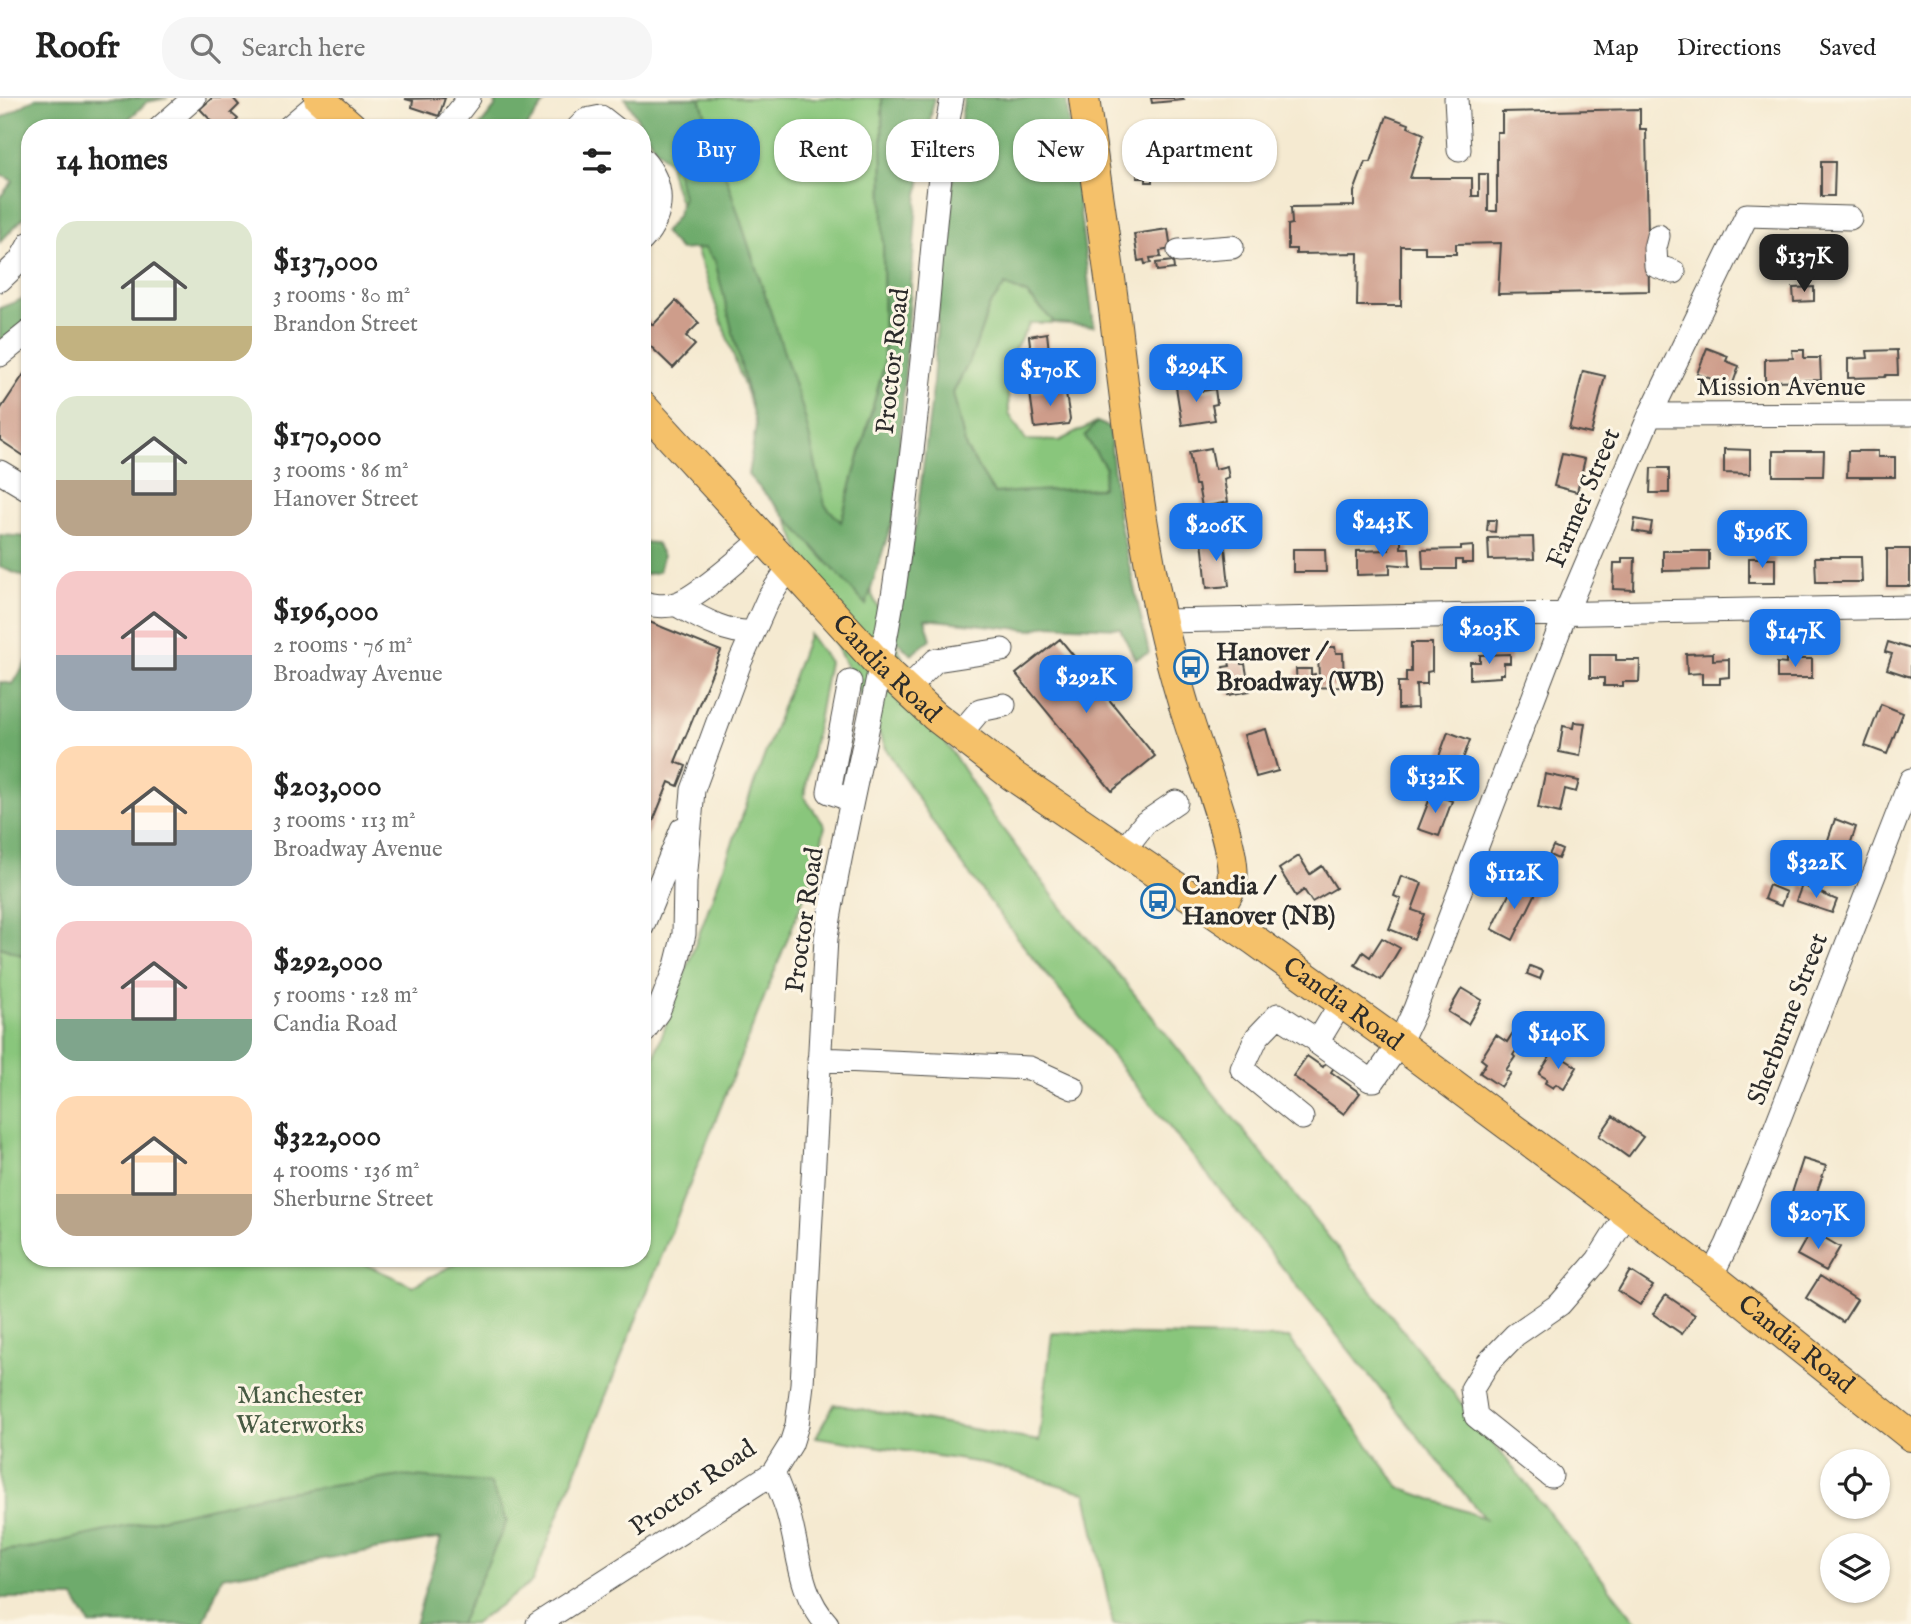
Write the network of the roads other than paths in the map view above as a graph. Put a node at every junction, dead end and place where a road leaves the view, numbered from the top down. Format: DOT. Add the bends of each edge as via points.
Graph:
graph roads {
  1 [pos="194,98"];
  2 [pos="469,98"];
  3 [pos="952,98"];
  4 [pos="1084,98"];
  5 [pos="1456,98"];
  6 [pos="320,99"];
  7 [pos="170,119"];
  8 [pos="298,119"];
  9 [pos="343,119"];
  10 [pos="453,119"];
  11 [pos="1460,150"];
  12 [pos="651,168"];
  13 [pos="1850,218"];
  14 [pos="651,222"];
  15 [pos="1658,236"];
  16 [pos="1232,247"];
  17 [pos="1179,251"];
  18 [pos="21,259"];
  19 [pos="1674,272"];
  20 [pos="0,280"];
  21 [pos="21,338"];
  22 [pos="0,355"];
  23 [pos="1911,414"];
  24 [pos="1650,415"];
  25 [pos="651,416"];
  26 [pos="0,472"];
  27 [pos="21,485"];
  28 [pos="764,538"];
  29 [pos="790,566"];
  30 [pos="675,604"];
  31 [pos="651,605"];
  32 [pos="1911,607"];
  33 [pos="1566,612"];
  34 [pos="1162,621"];
  35 [pos="753,632"];
  36 [pos="1002,650"];
  37 [pos="879,664"];
  38 [pos="850,681"];
  39 [pos="906,690"];
  40 [pos="1004,705"];
  41 [pos="843,719"];
  42 [pos="867,725"];
  43 [pos="959,735"];
  44 [pos="1911,780"];
  45 [pos="852,800"];
  46 [pos="1176,802"];
  47 [pos="692,805"];
  48 [pos="1122,852"];
  49 [pos="651,905"];
  50 [pos="1215,913"];
  51 [pos="1341,1003"];
  52 [pos="651,1022"];
  53 [pos="1318,1041"];
  54 [pos="1399,1044"];
  55 [pos="819,1059"];
  56 [pos="1073,1088"];
  57 [pos="1302,1118"];
  58 [pos="1627,1214"];
  59 [pos="1711,1276"];
  60 [pos="1911,1436"];
  61 [pos="773,1473"];
  62 [pos="1551,1476"];
  63 [pos="571,1618"];
  64 [pos="538,1624"];
  65 [pos="827,1624"];
  1 -- 7 [label="street"];
  2 -- 10 [label="street"];
  3 -- 37 [label="street, Proctor Road" via="894,585"];
  4 -- 34 [label="main road" via="1130,442"];
  5 -- 11 [label="street"];
  6 -- 8 [label="street"];
  6 -- 9 [label="main road"];
  12 -- 14 [label="street" via="661,196 660,212"];
  13 -- 24 [label="street, Farmer Street" via="1746,215"];
  15 -- 19 [label="street" via="1656,266"];
  16 -- 17 [label="street"];
  18 -- 20 [label="street"];
  21 -- 22 [label="street"];
  23 -- 24 [label="street, Mission Avenue"];
  24 -- 33 [label="street, Farmer Street"];
  25 -- 28 [label="main road, Candia Road"];
  26 -- 27 [label="street"];
  28 -- 29 [label="main road, Candia Road"];
  28 -- 30 [label="street"];
  29 -- 35 [label="street"];
  29 -- 37 [label="main road, Candia Road"];
  30 -- 31 [label="street"];
  30 -- 35 [label="street" via="740,633"];
  32 -- 33 [label="street"];
  33 -- 34 [label="street"];
  33 -- 54 [label="street, Farmer Street"];
  34 -- 50 [label="main road" via="1233,867 1229,890"];
  35 -- 47 [label="street" via="693,790"];
  36 -- 39 [label="street" via="936,660"];
  37 -- 39 [label="main road, Candia Road"];
  37 -- 42 [label="street, Proctor Road"];
  38 -- 41 [label="street"];
  39 -- 43 [label="main road, Candia Road"];
  40 -- 43 [label="street" via="979,710"];
  41 -- 42 [label="street"];
  41 -- 45 [label="street" via="830,792"];
  42 -- 45 [label="street, Proctor Road"];
  43 -- 48 [label="main road, Candia Road"];
  44 -- 59 [label="street, Sherburne Street" via="1759,1170"];
  45 -- 55 [label="street, Proctor Road" via="826,938"];
  46 -- 48 [label="street" via="1145,823"];
  47 -- 49 [label="street"];
  47 -- 52 [label="street" via="684,934 676,966"];
  48 -- 50 [label="main road, Candia Road"];
  50 -- 51 [label="main road, Candia Road"];
  51 -- 53 [label="street"];
  51 -- 54 [label="main road, Candia Road"];
  53 -- 54 [label="street, Farmer Street" via="1370,1080"];
  53 -- 57 [label="street" via="1278,1014 1257,1037 1242,1069"];
  54 -- 58 [label="main road, Candia Road"];
  55 -- 56 [label="street" via="1029,1068"];
  55 -- 61 [label="street, Proctor Road" via="802,1384 791,1444"];
  58 -- 59 [label="main road, Candia Road"];
  58 -- 62 [label="street" via="1598,1260 1560,1304 1515,1335 1488,1363 1472,1389 1476,1416"];
  59 -- 60 [label="main road, Candia Road"];
  61 -- 63 [label="street, Proctor Road"];
  61 -- 65 [label="street" via="787,1510 802,1581 811,1605"];
  63 -- 64 [label="street, Proctor Road"];
}
